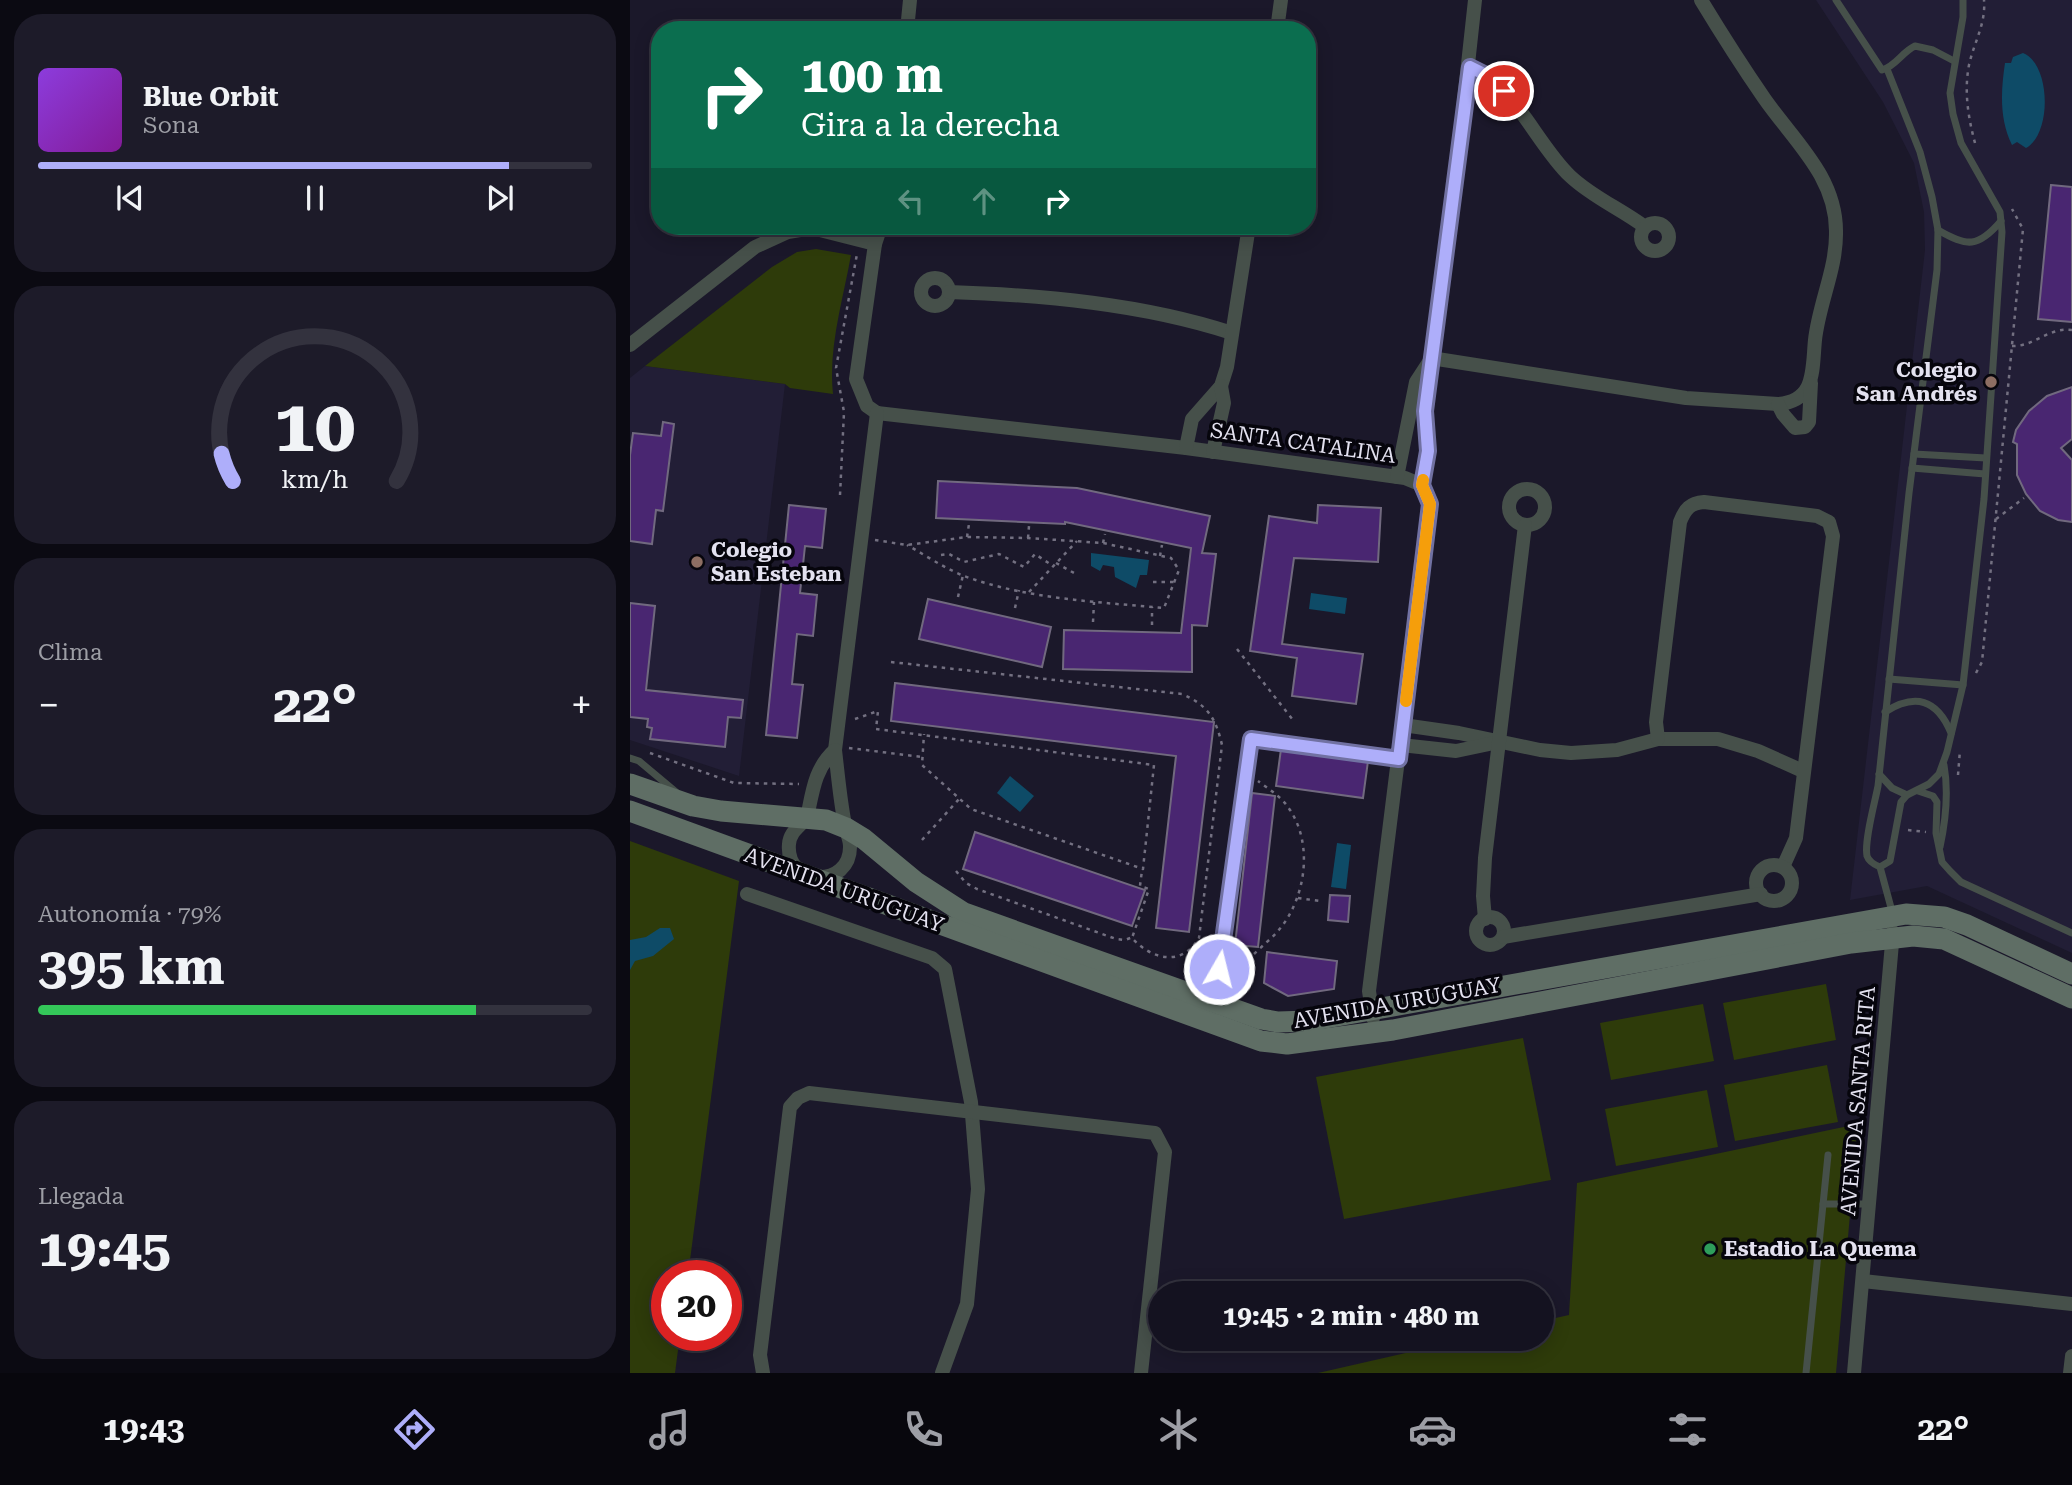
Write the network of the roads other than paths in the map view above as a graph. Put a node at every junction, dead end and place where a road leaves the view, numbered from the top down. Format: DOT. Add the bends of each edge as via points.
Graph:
graph roads {
  1 [pos="910,0"];
  2 [pos="1281,0"];
  3 [pos="1475,0"];
  4 [pos="1701,0"];
  5 [pos="1836,0"];
  6 [pos="1963,0"];
  7 [pos="908,21"];
  8 [pos="1278,21"];
  9 [pos="1954,61"];
  10 [pos="1470,67"];
  11 [pos="1887,69"];
  12 [pos="2001,221"];
  13 [pos="1646,227"];
  14 [pos="1938,230"];
  15 [pos="781,235"];
  16 [pos="840,235"];
  17 [pos="878,235"];
  18 [pos="1248,235"];
  19 [pos="875,244"];
  20 [pos="949,292"];
  21 [pos="1232,333"];
  22 [pos="630,345"];
  23 [pos="1431,358"];
  24 [pos="1811,379"];
  25 [pos="1221,386"];
  26 [pos="1778,404"];
  27 [pos="877,413"];
  28 [pos="1186,448"];
  29 [pos="1213,452"];
  30 [pos="1913,454"];
  31 [pos="1986,458"];
  32 [pos="1912,468"];
  33 [pos="1986,474"];
  34 [pos="1397,477"];
  35 [pos="1422,485"];
  36 [pos="1525,525"];
  37 [pos="1888,679"];
  38 [pos="1963,685"];
  39 [pos="1885,712"];
  40 [pos="1403,725"];
  41 [pos="1951,733"];
  42 [pos="1658,738"];
  43 [pos="1499,742"];
  44 [pos="835,748"];
  45 [pos="1400,752"];
  46 [pos="630,758"];
  47 [pos="1944,765"];
  48 [pos="1804,771"];
  49 [pos="1879,774"];
  50 [pos="630,784"];
  51 [pos="1916,791"];
  52 [pos="1908,795"];
  53 [pos="693,806"];
  54 [pos="630,811"];
  55 [pos="806,818"];
  56 [pos="846,828"];
  57 [pos="1939,847"];
  58 [pos="1783,867"];
  59 [pos="1880,867"];
  60 [pos="808,877"];
  61 [pos="747,894"];
  62 [pos="1761,894"];
  63 [pos="1893,916"];
  64 [pos="1485,919"];
  65 [pos="2072,933"];
  66 [pos="1503,937"];
  67 [pos="1893,937"];
  68 [pos="1219,969"];
  69 [pos="2072,974"];
  70 [pos="2072,998"];
  71 [pos="1371,1010"];
  72 [pos="1374,1032"];
  73 [pos="972,1110"];
  74 [pos="1828,1155"];
  75 [pos="1823,1204"];
  76 [pos="1870,1204"];
  77 [pos="1863,1281"];
  78 [pos="2072,1304"];
  79 [pos="2072,1356"];
  80 [pos="763,1373"];
  81 [pos="942,1373"];
  82 [pos="1141,1373"];
  83 [pos="1806,1373"];
  84 [pos="1854,1373"];
  85 [pos="2070,1373"];
  1 -- 7 [label="street"];
  2 -- 8 [label="street"];
  3 -- 10 [label="street"];
  4 -- 24 [label="street" via="1764,98 1821,173 1836,213 1834,254 1817,325"];
  5 -- 11 [label="lane" via="1877,65"];
  6 -- 9 [label="lane"];
  9 -- 11 [label="lane" via="1915,46"];
  9 -- 12 [label="lane" via="1952,114 1961,143 1994,199"];
  10 -- 13 [label="street" via="1492,78 1504,91 1570,176"];
  10 -- 23 [label="street"];
  11 -- 14 [label="lane" via="1920,152"];
  12 -- 14 [label="lane" via="1987,236 1971,243"];
  12 -- 31 [label="lane"];
  14 -- 30 [label="lane"];
  15 -- 22 [label="street" via="755,247"];
  16 -- 19 [label="street"];
  17 -- 19 [label="street"];
  18 -- 21 [label="street"];
  19 -- 27 [label="street" via="856,379 867,406"];
  20 -- 21 [label="street" via="1065,300"];
  21 -- 25 [label="street"];
  23 -- 26 [label="street" via="1686,398"];
  23 -- 34 [label="street" via="1416,382"];
  23 -- 35 [label="street" via="1425,411 1428,451"];
  24 -- 26 [label="street" via="1799,399"];
  24 -- 26 [label="street" via="1805,427 1789,423"];
  25 -- 28 [label="street" via="1192,419"];
  25 -- 29 [label="street" via="1224,403"];
  27 -- 28 [label="street, SANTA CATALINA"];
  27 -- 44 [label="street"];
  28 -- 29 [label="street, SANTA CATALINA"];
  29 -- 34 [label="street, SANTA CATALINA"];
  30 -- 31 [label="lane"];
  30 -- 32 [label="lane"];
  31 -- 33 [label="lane"];
  32 -- 33 [label="lane"];
  32 -- 37 [label="lane"];
  33 -- 38 [label="lane"];
  34 -- 35 [label="street, SANTA CATALINA"];
  35 -- 40 [label="street" via="1430,504"];
  36 -- 43 [label="street"];
  37 -- 38 [label="lane"];
  37 -- 39 [label="lane"];
  38 -- 41 [label="lane"];
  39 -- 41 [label="lane" via="1918,700 1942,715"];
  39 -- 49 [label="lane"];
  40 -- 43 [label="street"];
  40 -- 45 [label="street"];
  41 -- 47 [label="lane"];
  42 -- 43 [label="street" via="1598,753"];
  42 -- 48 [label="street" via="1735,743"];
  42 -- 48 [label="street" via="1656,722 1684,512 1704,502 1817,516 1829,522 1833,536"];
  43 -- 45 [label="street" via="1456,751"];
  43 -- 64 [label="street" via="1485,858"];
  44 -- 55 [label="street" via="821,766"];
  44 -- 56 [label="street"];
  45 -- 68 [label="lane" via="1251,739"];
  45 -- 71 [label="street" via="1369,991"];
  46 -- 53 [label="lane"];
  47 -- 51 [label="lane" via="1935,779"];
  47 -- 57 [label="lane" via="1948,786"];
  48 -- 58 [label="street" via="1796,838"];
  49 -- 52 [label="lane" via="1892,788"];
  49 -- 59 [label="lane" via="1867,856"];
  50 -- 53 [label="main road, AVENIDA URUGUAY"];
  51 -- 52 [label="lane"];
  51 -- 57 [label="lane" via="1933,796 1937,803"];
  52 -- 59 [label="lane" via="1898,812 1890,861"];
  53 -- 55 [label="main road, AVENIDA URUGUAY"];
  54 -- 60 [label="main road, AVENIDA URUGUAY"];
  55 -- 56 [label="main road, AVENIDA URUGUAY"];
  55 -- 60 [label="street" via="792,834 789,856 796,869"];
  56 -- 60 [label="street" via="848,860 824,879"];
  56 -- 71 [label="main road, AVENIDA URUGUAY" via="964,913 1261,1019 1293,1023"];
  57 -- 65 [label="lane" via="1942,862 1961,882"];
  58 -- 62 [label="street" via="1771,865 1761,871 1757,883"];
  58 -- 62 [label="street" via="1792,881 1786,896 1770,900"];
  59 -- 63 [label="lane"];
  60 -- 72 [label="main road, AVENIDA URUGUAY" via="1261,1041 1287,1044"];
  61 -- 73 [label="street" via="942,965"];
  62 -- 66 [label="street"];
  63 -- 67 [label="street, AVENIDA SANTA RITA"];
  63 -- 69 [label="main road, AVENIDA URUGUAY" via="1944,917"];
  63 -- 71 [label="main road, AVENIDA URUGUAY"];
  64 -- 66 [label="street" via="1502,923"];
  64 -- 66 [label="street" via="1477,929 1481,942 1494,945"];
  67 -- 70 [label="main road, AVENIDA URUGUAY" via="1944,939"];
  67 -- 72 [label="main road, AVENIDA URUGUAY"];
  67 -- 76 [label="street, AVENIDA SANTA RITA"];
  71 -- 72 [label="street"];
  73 -- 80 [label="street" via="809,1093 790,1107 760,1355"];
  73 -- 81 [label="street" via="978,1189 967,1304"];
  73 -- 82 [label="street" via="1148,1131 1161,1141 1165,1153"];
  74 -- 75 [label="lane"];
  75 -- 76 [label="lane"];
  75 -- 83 [label="lane"];
  76 -- 77 [label="street, AVENIDA SANTA RITA"];
  77 -- 78 [label="street"];
  77 -- 84 [label="street, AVENIDA SANTA RITA"];
  79 -- 85 [label="street"];
}
